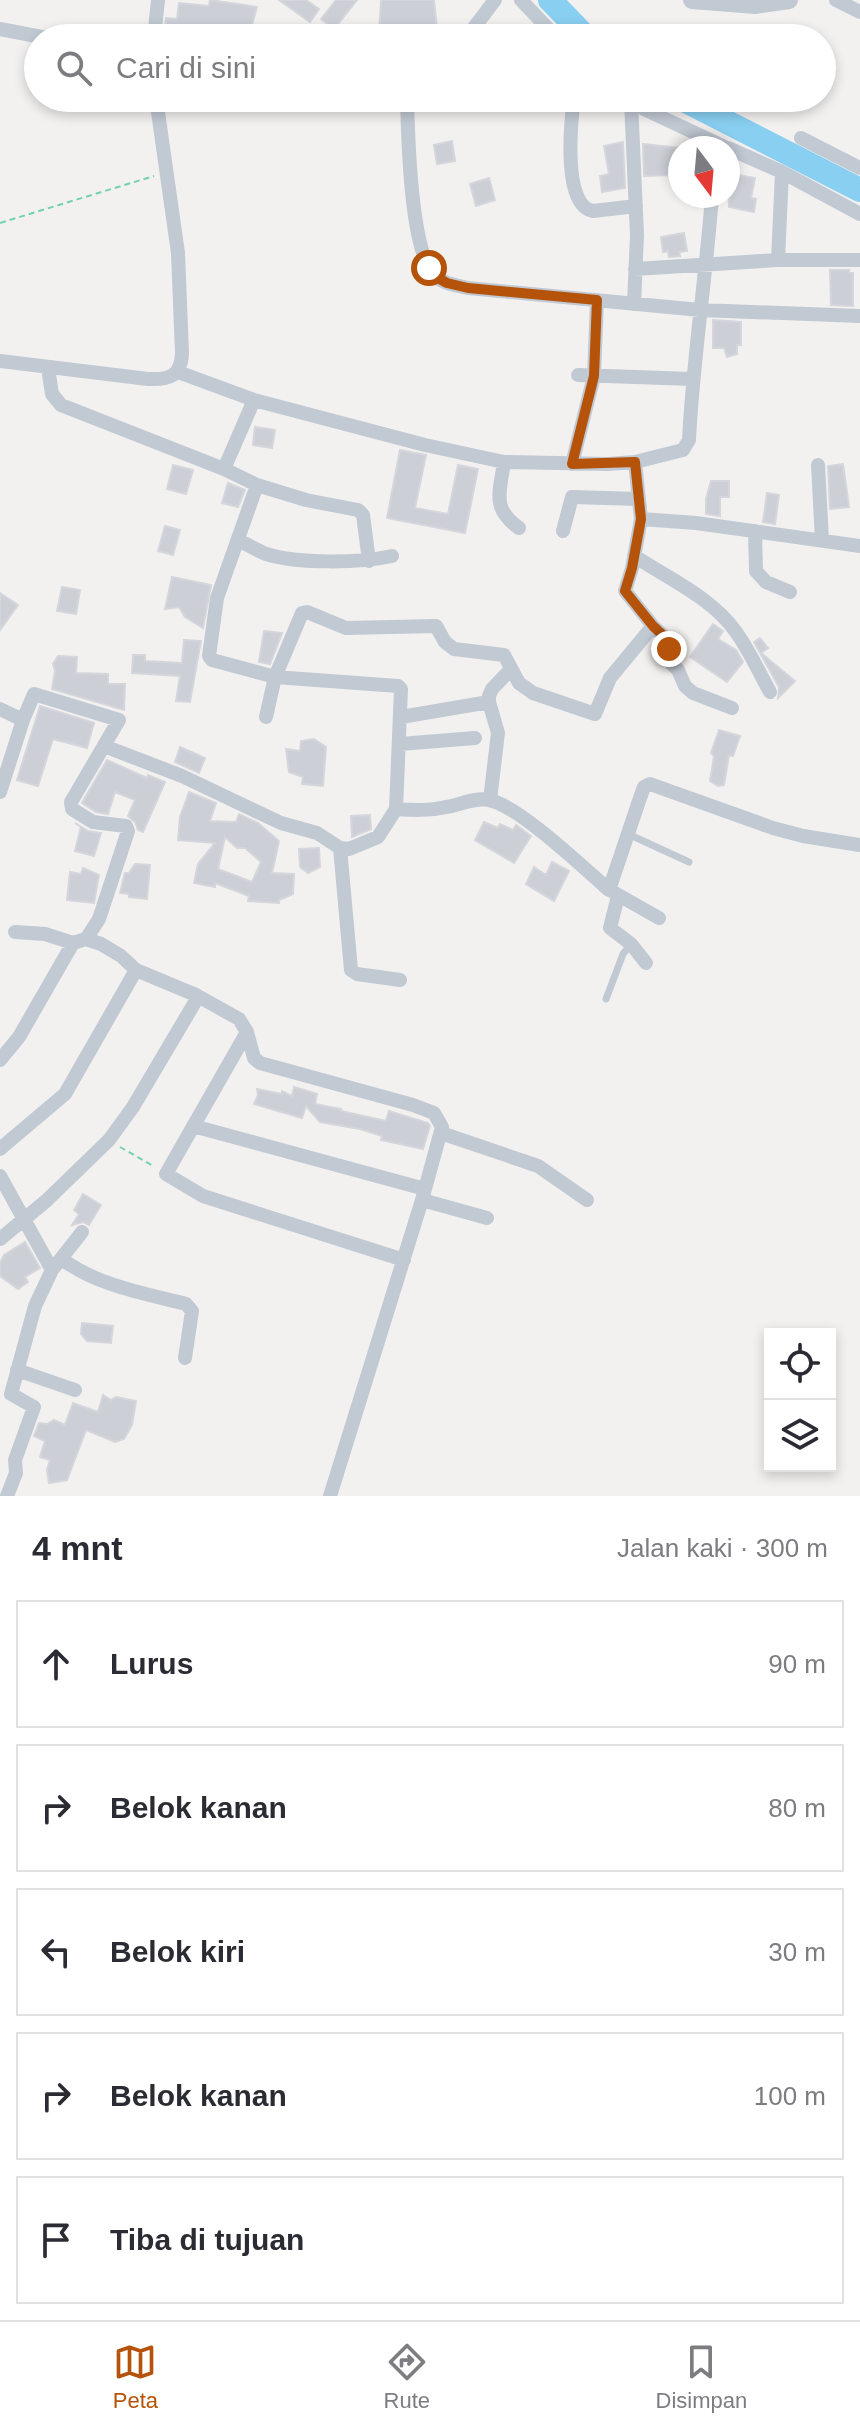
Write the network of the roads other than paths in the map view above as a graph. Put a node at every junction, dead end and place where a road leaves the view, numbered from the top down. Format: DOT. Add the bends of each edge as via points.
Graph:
graph roads {
  1 [pos="158,0"];
  2 [pos="495,0"];
  3 [pos="521,0"];
  4 [pos="692,0"];
  5 [pos="789,0"];
  6 [pos="836,0"];
  7 [pos="860,12"];
  8 [pos="155,24"];
  9 [pos="477,24"];
  10 [pos="544,24"];
  11 [pos="0,29"];
  12 [pos="24,34"];
  13 [pos="158,112"];
  14 [pos="408,112"];
  15 [pos="573,112"];
  16 [pos="630,112"];
  17 [pos="654,112"];
  18 [pos="701,136"];
  19 [pos="801,138"];
  20 [pos="740,154"];
  21 [pos="860,168"];
  22 [pos="782,172"];
  23 [pos="636,206"];
  24 [pos="711,208"];
  25 [pos="860,214"];
  26 [pos="778,260"];
  27 [pos="860,260"];
  28 [pos="707,265"];
  29 [pos="635,269"];
  30 [pos="597,300"];
  31 [pos="634,304"];
  32 [pos="700,310"];
  33 [pos="860,316"];
  34 [pos="0,361"];
  35 [pos="48,368"];
  36 [pos="178,372"];
  37 [pos="578,375"];
  38 [pos="594,376"];
  39 [pos="692,379"];
  40 [pos="254,400"];
  41 [pos="504,462"];
  42 [pos="635,462"];
  43 [pos="572,464"];
  44 [pos="818,465"];
  45 [pos="224,469"];
  46 [pos="257,485"];
  47 [pos="639,499"];
  48 [pos="641,519"];
  49 [pos="519,528"];
  50 [pos="563,531"];
  51 [pos="755,531"];
  52 [pos="238,540"];
  53 [pos="822,540"];
  54 [pos="860,546"];
  55 [pos="392,556"];
  56 [pos="369,561"];
  57 [pos="633,561"];
  58 [pos="790,592"];
  59 [pos="653,626"];
  60 [pos="511,669"];
  61 [pos="275,677"];
  62 [pos="770,692"];
  63 [pos="489,702"];
  64 [pos="732,708"];
  65 [pos="0,709"];
  66 [pos="266,717"];
  67 [pos="401,717"];
  68 [pos="23,720"];
  69 [pos="475,738"];
  70 [pos="400,744"];
  71 [pos="104,746"];
  72 [pos="0,792"];
  73 [pos="490,800"];
  74 [pos="396,809"];
  75 [pos="628,834"];
  76 [pos="860,845"];
  77 [pos="340,848"];
  78 [pos="689,862"];
  79 [pos="614,893"];
  80 [pos="659,918"];
  81 [pos="15,932"];
  82 [pos="88,933"];
  83 [pos="631,944"];
  84 [pos="646,963"];
  85 [pos="136,970"];
  86 [pos="400,980"];
  87 [pos="198,997"];
  88 [pos="606,999"];
  89 [pos="247,1032"];
  90 [pos="0,1060"];
  91 [pos="193,1126"];
  92 [pos="441,1133"];
  93 [pos="0,1149"];
  94 [pos="0,1176"];
  95 [pos="424,1194"];
  96 [pos="587,1200"];
  97 [pos="487,1218"];
  98 [pos="23,1220"];
  99 [pos="82,1232"];
  100 [pos="0,1239"];
  101 [pos="404,1260"];
  102 [pos="57,1265"];
  103 [pos="185,1358"];
  104 [pos="17,1370"];
  105 [pos="75,1390"];
  106 [pos="7,1496"];
  107 [pos="330,1496"];
  1 -- 8 [label="street"];
  2 -- 9 [label="street"];
  3 -- 10 [label="street"];
  4 -- 5 [label="street" via="755,5"];
  6 -- 7 [label="street"];
  11 -- 12 [label="street"];
  13 -- 36 [label="street" via="178,253"];
  14 -- 30 [label="street" via="415,214 425,258 436,277 468,288"];
  15 -- 23 [label="street" via="570,165 581,205 587,211"];
  16 -- 23 [label="street"];
  17 -- 18 [label="street"];
  19 -- 21 [label="street"];
  20 -- 22 [label="street"];
  22 -- 25 [label="street"];
  22 -- 26 [label="street"];
  23 -- 29 [label="street"];
  24 -- 28 [label="street"];
  26 -- 27 [label="street"];
  26 -- 28 [label="street"];
  28 -- 29 [label="street"];
  28 -- 32 [label="street"];
  29 -- 31 [label="street"];
  30 -- 31 [label="street"];
  30 -- 38 [label="street"];
  31 -- 32 [label="street"];
  32 -- 33 [label="street"];
  32 -- 39 [label="street"];
  34 -- 35 [label="street"];
  35 -- 36 [label="street" via="148,379"];
  35 -- 45 [label="street" via="52,394 61,405"];
  36 -- 40 [label="street"];
  37 -- 38 [label="street"];
  38 -- 39 [label="street"];
  38 -- 43 [label="street"];
  39 -- 42 [label="street" via="685,448"];
  40 -- 41 [label="street"];
  40 -- 45 [label="street"];
  41 -- 43 [label="street"];
  41 -- 49 [label="street" via="498,505"];
  42 -- 43 [label="street"];
  42 -- 47 [label="street"];
  44 -- 53 [label="street"];
  45 -- 46 [label="street"];
  46 -- 52 [label="street"];
  46 -- 56 [label="street" via="361,512"];
  47 -- 48 [label="street"];
  47 -- 50 [label="street" via="572,497"];
  48 -- 51 [label="street"];
  48 -- 57 [label="street"];
  51 -- 53 [label="street"];
  51 -- 58 [label="street" via="756,571 766,582"];
  52 -- 56 [label="street" via="268,554"];
  52 -- 61 [label="street" via="217,598 209,656"];
  53 -- 54 [label="street"];
  55 -- 56 [label="street"];
  57 -- 59 [label="street" via="625,591"];
  57 -- 62 [label="street" via="689,591 726,621"];
  59 -- 60 [label="street" via="610,678 594,715 533,693"];
  59 -- 64 [label="street" via="668,640 671,663 685,686"];
  60 -- 61 [label="street" via="504,655 448,646 436,626 346,628 304,612"];
  60 -- 63 [label="street" via="492,689"];
  61 -- 66 [label="street"];
  61 -- 67 [label="street" via="400,686"];
  63 -- 67 [label="street"];
  63 -- 73 [label="street" via="498,733"];
  65 -- 68 [label="street"];
  67 -- 70 [label="street"];
  68 -- 71 [label="street" via="34,694 116,717 119,723"];
  68 -- 72 [label="street"];
  69 -- 70 [label="street"];
  70 -- 74 [label="street"];
  71 -- 77 [label="street" via="281,823 317,833"];
  71 -- 82 [label="street" via="71,806 93,822 128,828"];
  73 -- 74 [label="street"];
  73 -- 79 [label="street" via="545,835"];
  74 -- 77 [label="street" via="378,837"];
  75 -- 76 [label="street" via="644,787 650,784 773,828"];
  75 -- 78 [label="lane"];
  75 -- 79 [label="street"];
  77 -- 86 [label="street" via="351,970"];
  79 -- 80 [label="street"];
  79 -- 83 [label="street" via="610,928"];
  81 -- 82 [label="street"];
  82 -- 85 [label="street"];
  82 -- 90 [label="street"];
  83 -- 84 [label="street"];
  83 -- 88 [label="lane"];
  85 -- 87 [label="street"];
  85 -- 93 [label="street" via="65,1094"];
  87 -- 89 [label="street" via="239,1019"];
  87 -- 98 [label="street" via="109,1140"];
  89 -- 91 [label="street"];
  89 -- 92 [label="street" via="260,1063 434,1113"];
  91 -- 95 [label="street"];
  91 -- 101 [label="street" via="166,1174 203,1196"];
  92 -- 95 [label="street"];
  92 -- 96 [label="street" via="538,1166"];
  94 -- 98 [label="street"];
  95 -- 97 [label="street"];
  95 -- 101 [label="street"];
  98 -- 100 [label="street"];
  98 -- 102 [label="street"];
  99 -- 102 [label="street"];
  101 -- 107 [label="street"];
  102 -- 103 [label="street" via="186,1304 192,1311"];
  102 -- 104 [label="street" via="35,1306"];
  104 -- 105 [label="street"];
  104 -- 106 [label="street" via="11,1394 34,1407"];
}
